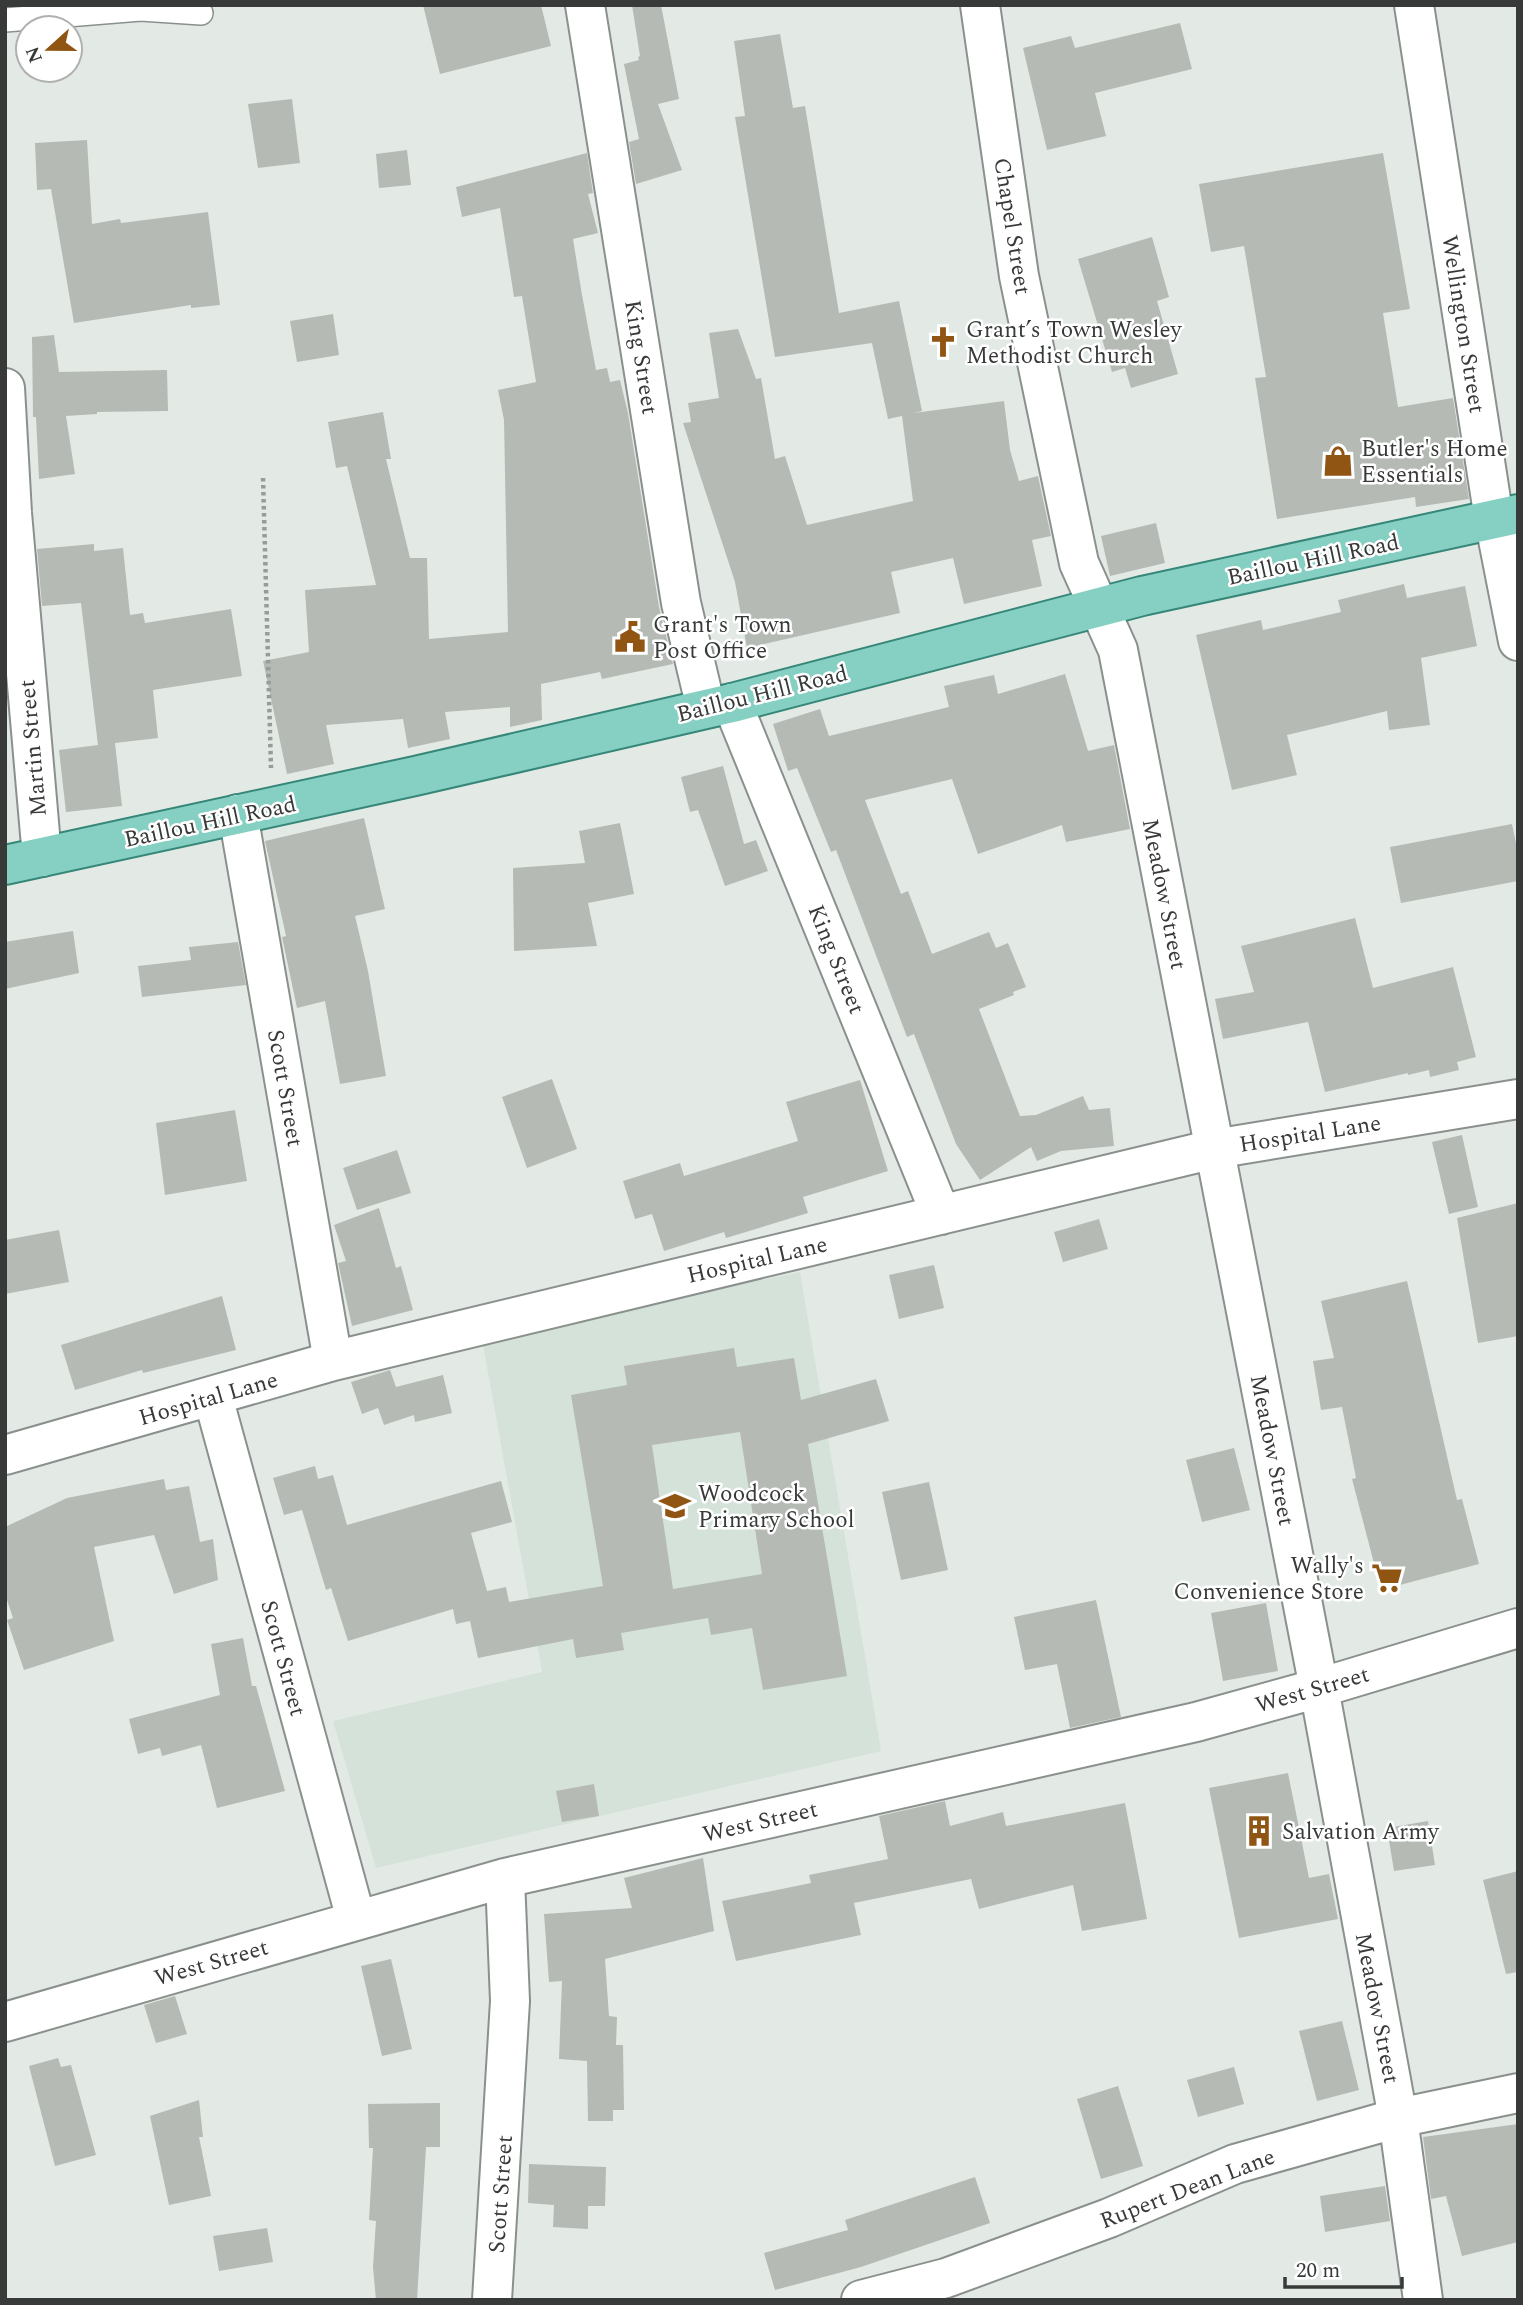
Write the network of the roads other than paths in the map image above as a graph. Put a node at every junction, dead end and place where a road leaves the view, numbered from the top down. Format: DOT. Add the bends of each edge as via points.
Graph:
graph roads {
  1 [pos="585,5"];
  2 [pos="980,5"];
  3 [pos="1414,5"];
  4 [pos="201,13"];
  5 [pos="5,20"];
  6 [pos="5,388"];
  7 [pos="1506,517"];
  8 [pos="1098,607"];
  9 [pos="1518,641"];
  10 [pos="719,705"];
  11 [pos="255,811"];
  12 [pos="23,861"];
  13 [pos="1518,1099"];
  14 [pos="1214,1149"];
  15 [pos="941,1215"];
  16 [pos="333,1362"];
  17 [pos="213,1397"];
  18 [pos="5,1455"];
  19 [pos="1518,1628"];
  20 [pos="1319,1688"];
  21 [pos="505,1878"];
  22 [pos="356,1919"];
  23 [pos="5,2022"];
  24 [pos="1518,2093"];
  25 [pos="1398,2118"];
  26 [pos="492,2300"];
  27 [pos="861,2300"];
  28 [pos="1423,2300"];
  1 -- 10 [label="street, King Street" via="681,603"];
  2 -- 8 [label="street, Chapel Street" via="1019,276 1079,563"];
  3 -- 7 [label="street, Wellington Street"];
  4 -- 5 [label="lane" via="141,9"];
  6 -- 12 [label="street, Martin Street"];
  7 -- 8 [label="main road, Baillou Hill Road"];
  7 -- 9 [label="street, Wellington Street"];
  8 -- 10 [label="main road, Baillou Hill Road"];
  8 -- 14 [label="street, Meadow Street" via="1118,650"];
  10 -- 11 [label="main road, Baillou Hill Road"];
  10 -- 15 [label="street, King Street"];
  11 -- 12 [label="main road, Baillou Hill Road"];
  11 -- 16 [label="street, Scott Street"];
  13 -- 14 [label="street, Hospital Lane"];
  14 -- 15 [label="street, Hospital Lane"];
  14 -- 20 [label="street, Meadow Street"];
  15 -- 16 [label="street, Hospital Lane"];
  16 -- 17 [label="street, Hospital Lane"];
  17 -- 18 [label="street, Hospital Lane"];
  17 -- 22 [label="street, Scott Street"];
  19 -- 20 [label="street, West Street"];
  20 -- 21 [label="street, West Street" via="1196,1721"];
  20 -- 25 [label="street, Meadow Street"];
  21 -- 22 [label="street, West Street"];
  21 -- 26 [label="street, Scott Street" via="510,2001"];
  22 -- 23 [label="street, West Street"];
  24 -- 25 [label="street, Rupert Dean Lane"];
  25 -- 27 [label="street, Rupert Dean Lane" via="1236,2164 1109,2218 946,2278"];
  25 -- 28 [label="street, Meadow Street"];
}
